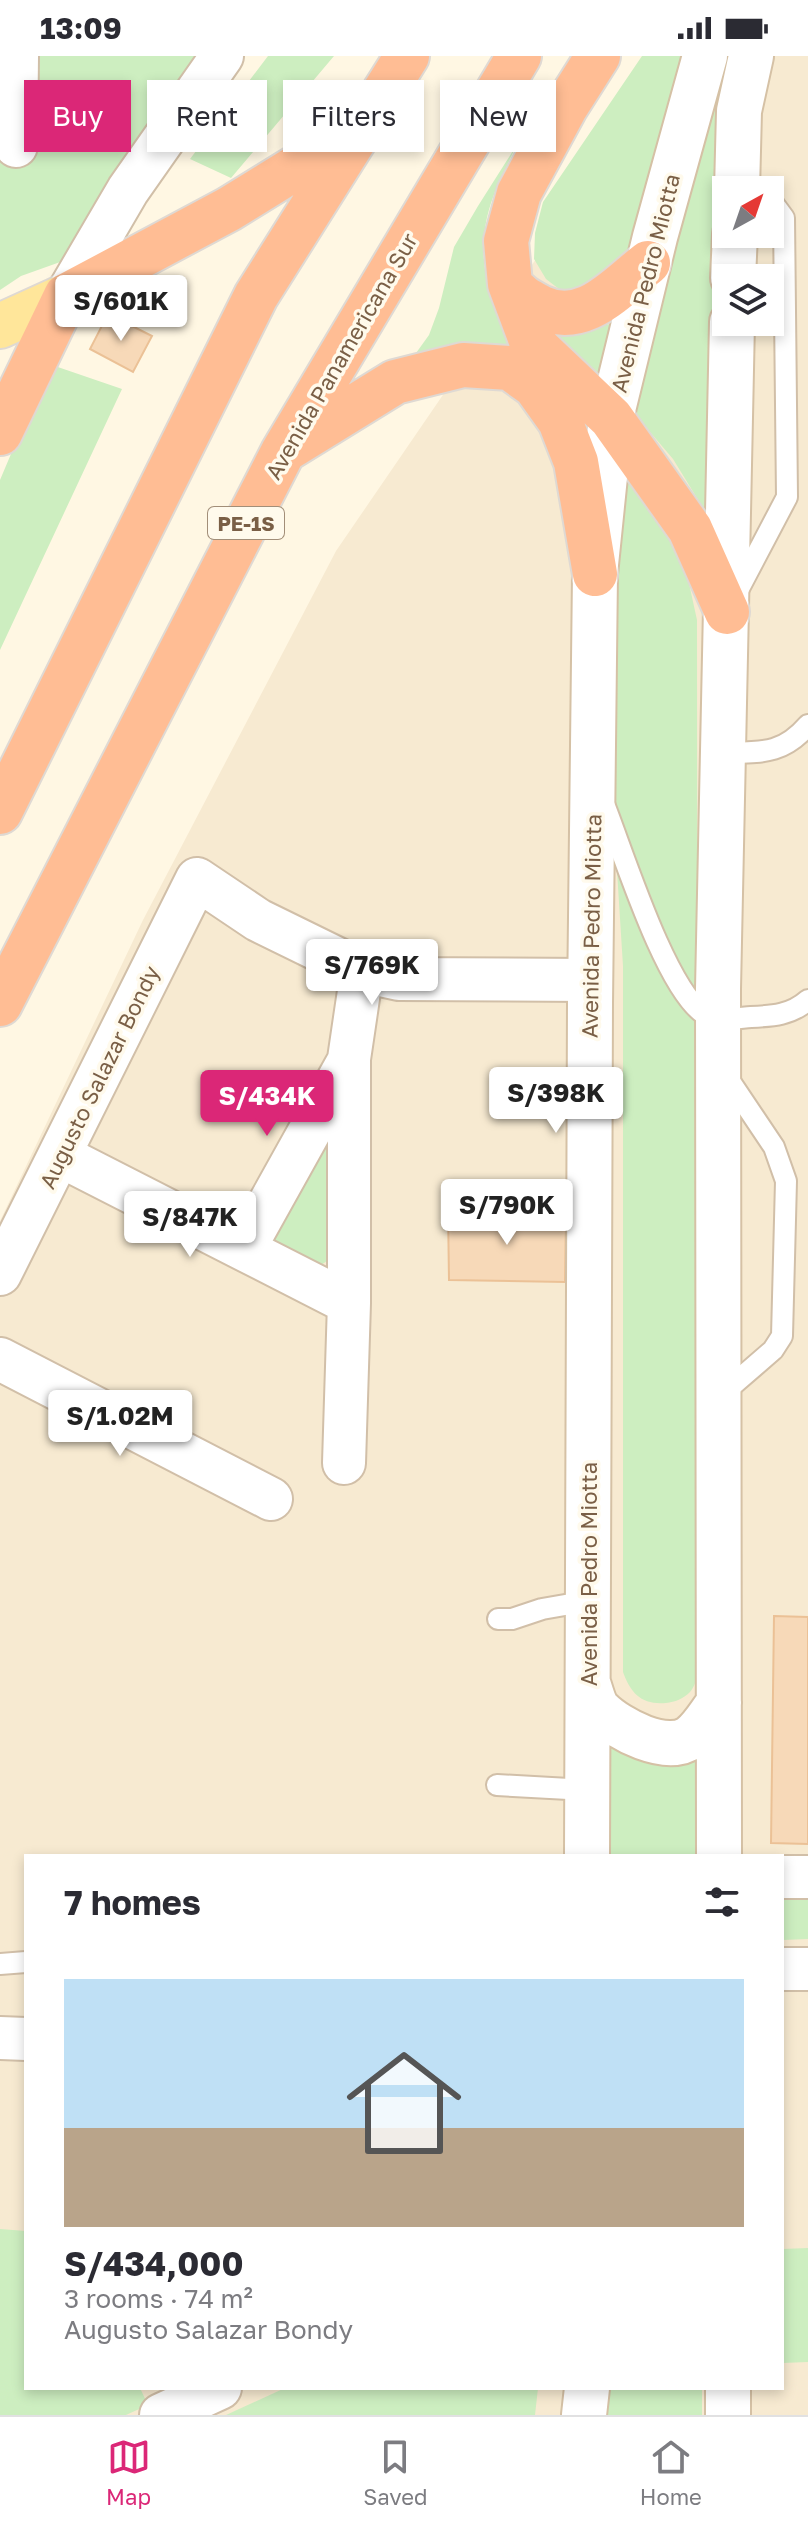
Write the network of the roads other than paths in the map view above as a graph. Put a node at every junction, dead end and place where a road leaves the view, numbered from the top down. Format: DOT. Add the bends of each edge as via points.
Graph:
graph roads {
  1 [pos="17,56"];
  2 [pos="222,56"];
  3 [pos="407,56"];
  4 [pos="519,56"];
  5 [pos="598,56"];
  6 [pos="705,56"];
  7 [pos="751,56"];
  8 [pos="392,80"];
  9 [pos="16,146"];
  10 [pos="315,152"];
  11 [pos="347,152"];
  12 [pos="746,176"];
  13 [pos="784,218"];
  14 [pos="648,263"];
  15 [pos="510,284"];
  16 [pos="66,296"];
  17 [pos="0,326"];
  18 [pos="732,336"];
  19 [pos="611,418"];
  20 [pos="0,433"];
  21 [pos="283,452"];
  22 [pos="595,574"];
  23 [pos="727,612"];
  24 [pos="808,725"];
  25 [pos="724,753"];
  26 [pos="592,774"];
  27 [pos="0,812"];
  28 [pos="362,971"];
  29 [pos="591,980"];
  30 [pos="808,1000"];
  31 [pos="0,1004"];
  32 [pos="718,1019"];
  33 [pos="349,1059"];
  34 [pos="718,1064"];
  35 [pos="61,1156"];
  36 [pos="244,1249"];
  37 [pos="0,1274"];
  38 [pos="349,1303"];
  39 [pos="0,1359"];
  40 [pos="718,1398"];
  41 [pos="344,1463"];
  42 [pos="271,1499"];
  43 [pos="588,1601"];
  44 [pos="498,1619"];
  45 [pos="588,1683"];
  46 [pos="719,1703"];
  47 [pos="497,1785"];
  48 [pos="587,1790"];
  49 [pos="587,1854"];
  50 [pos="719,1854"];
  51 [pos="784,1877"];
  52 [pos="808,1877"];
  53 [pos="24,1962"];
  54 [pos="0,1964"];
  55 [pos="784,1969"];
  56 [pos="808,1969"];
  57 [pos="0,2038"];
  58 [pos="24,2039"];
  59 [pos="216,2390"];
  60 [pos="587,2390"];
  61 [pos="728,2390"];
  62 [pos="161,2415"];
  63 [pos="584,2415"];
  64 [pos="728,2415"];
  1 -- 9 [label="street"];
  2 -- 16 [label="street" via="128,190"];
  3 -- 8 [label="highway"];
  4 -- 21 [label="highway, Avenida Panamericana Sur / PE-1S"];
  5 -- 15 [label="highway" via="519,193 506,241"];
  6 -- 14 [label="main road, Avenida Pedro Miotta"];
  7 -- 12 [label="main road" via="739,111"];
  10 -- 16 [label="highway" via="229,209"];
  11 -- 27 [label="highway" via="256,296"];
  13 -- 23 [label="lane" via="787,497"];
  14 -- 15 [label="highway" via="592,307 569,315 521,298"];
  14 -- 19 [label="main road, Avenida Pedro Miotta"];
  15 -- 19 [label="highway" via="532,343"];
  16 -- 17 [label="main road"];
  16 -- 20 [label="highway"];
  18 -- 23 [label="main road"];
  19 -- 22 [label="main road, Avenida Pedro Miotta"];
  19 -- 23 [label="highway" via="690,529"];
  21 -- 22 [label="highway" via="395,382 463,365 510,368 535,386 560,421 576,462"];
  21 -- 31 [label="highway, Avenida Panamericana Sur / PE-1S"];
  22 -- 26 [label="main road, Avenida Pedro Miotta"];
  23 -- 25 [label="main road"];
  24 -- 25 [label="lane" via="773,752"];
  25 -- 32 [label="main road"];
  26 -- 29 [label="main road, Avenida Pedro Miotta"];
  26 -- 32 [label="lane" via="683,993 704,1014"];
  28 -- 29 [label="street" via="399,979"];
  28 -- 33 [label="street"];
  28 -- 35 [label="street, Augusto Salazar Bondy" via="258,920 197,879"];
  29 -- 43 [label="main road, Avenida Pedro Miotta"];
  30 -- 32 [label="lane" via="778,1016"];
  32 -- 34 [label="main road"];
  33 -- 36 [label="street"];
  33 -- 38 [label="street"];
  34 -- 40 [label="main road"];
  34 -- 40 [label="lane" via="774,1147 786,1181 782,1336"];
  35 -- 36 [label="street"];
  35 -- 37 [label="street, Augusto Salazar Bondy"];
  36 -- 38 [label="street"];
  38 -- 41 [label="street"];
  39 -- 42 [label="street"];
  40 -- 46 [label="main road"];
  43 -- 44 [label="lane"];
  43 -- 45 [label="main road, Avenida Pedro Miotta"];
  45 -- 46 [label="main road" via="598,1710 644,1739 689,1739"];
  45 -- 48 [label="main road, Avenida Pedro Miotta"];
  46 -- 50 [label="main road"];
  47 -- 48 [label="lane"];
  48 -- 49 [label="main road, Avenida Pedro Miotta"];
  51 -- 52 [label="street"];
  53 -- 54 [label="lane"];
  55 -- 56 [label="street"];
  57 -- 58 [label="street"];
  59 -- 62 [label="street"];
  60 -- 63 [label="main road"];
  61 -- 64 [label="main road"];
}
